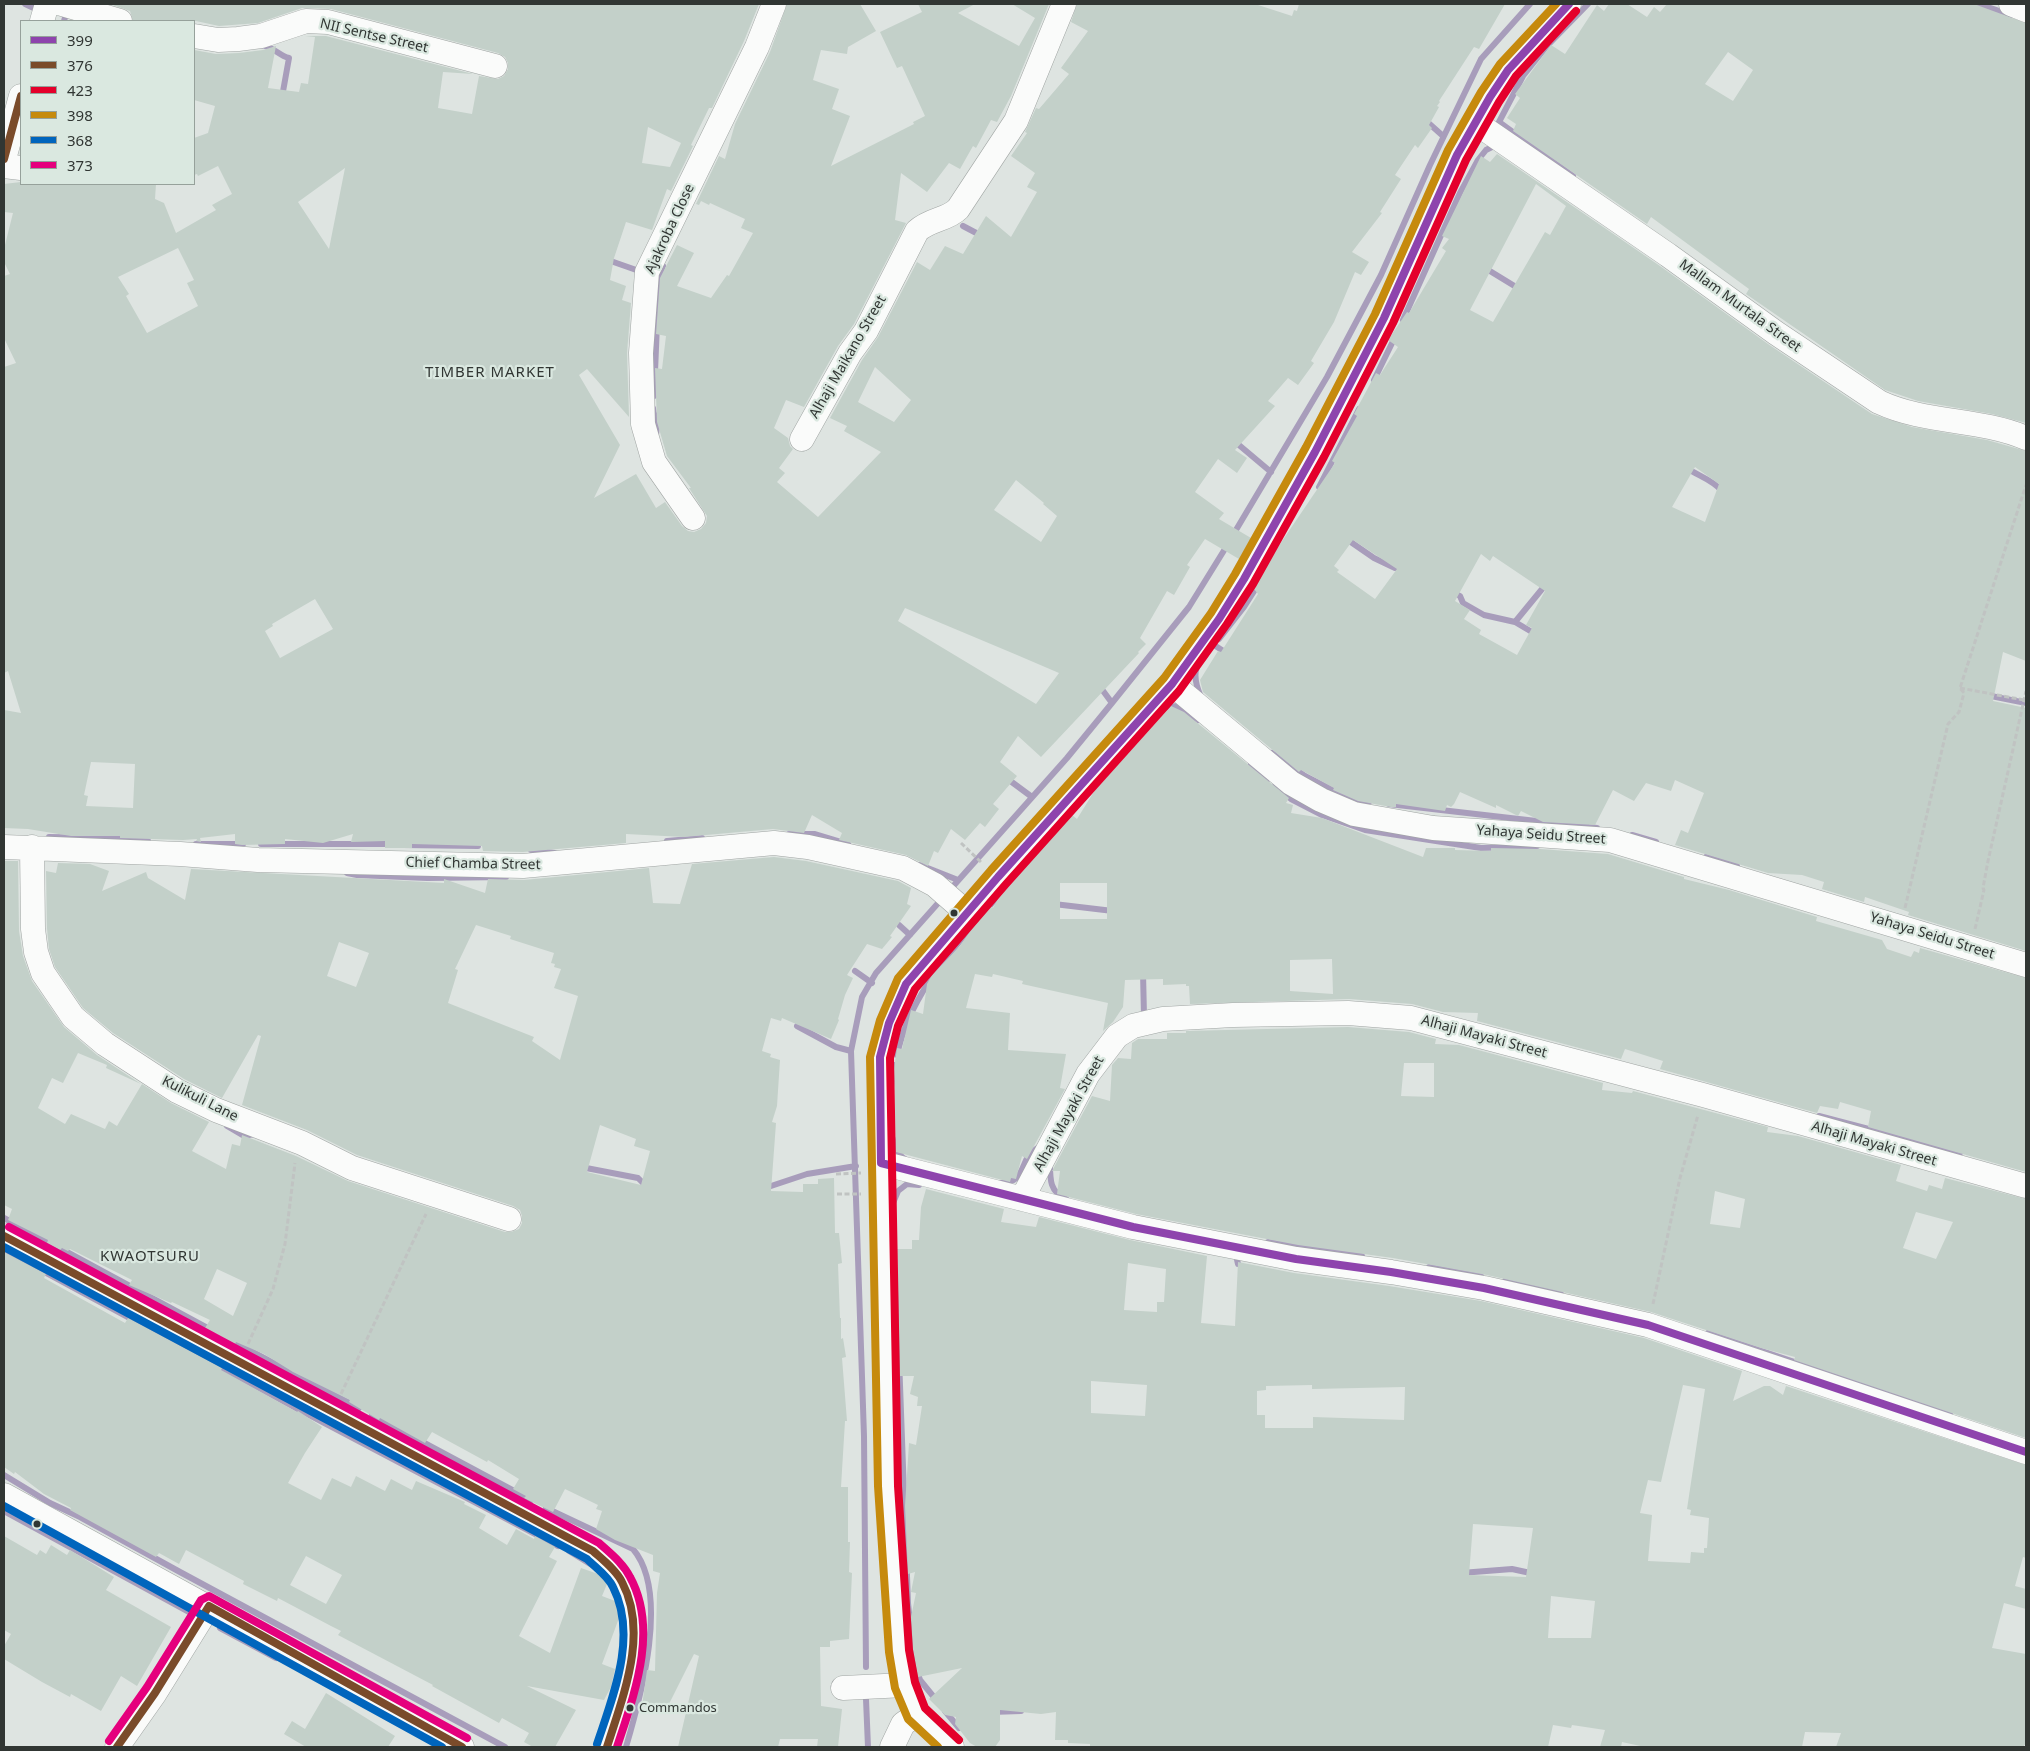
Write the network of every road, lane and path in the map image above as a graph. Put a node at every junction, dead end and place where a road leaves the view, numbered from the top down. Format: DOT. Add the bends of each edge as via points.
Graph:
graph roads {
  1 [pos="47,4"];
  2 [pos="62,4"];
  3 [pos="774,4"];
  4 [pos="1064,4"];
  5 [pos="1570,4"];
  6 [pos="2011,4"];
  7 [pos="2026,10"];
  8 [pos="42,20"];
  9 [pos="117,20"];
  10 [pos="195,36"];
  11 [pos="495,66"];
  12 [pos="20,100"];
  13 [pos="1476,123"];
  14 [pos="4,159"];
  15 [pos="4,166"];
  16 [pos="20,168"];
  17 [pos="2026,438"];
  18 [pos="802,439"];
  19 [pos="2026,485"];
  20 [pos="693,518"];
  21 [pos="1172,684"];
  22 [pos="1960,688"];
  23 [pos="2026,691"];
  24 [pos="2024,700"];
  25 [pos="960,843"];
  26 [pos="4,846"];
  27 [pos="32,847"];
  28 [pos="987,867"];
  29 [pos="960,907"];
  30 [pos="1901,927"];
  31 [pos="1970,949"];
  32 [pos="2026,965"];
  33 [pos="1703,1095"];
  34 [pos="302,1143"];
  35 [pos="873,1168"];
  36 [pos="836,1174"];
  37 [pos="2026,1186"];
  38 [pos="837,1194"];
  39 [pos="867,1194"];
  40 [pos="436,1195"];
  41 [pos="1022,1199"];
  42 [pos="509,1219"];
  43 [pos="4,1236"];
  44 [pos="1648,1325"];
  45 [pos="240,1361"];
  46 [pos="331,1412"];
  47 [pos="2026,1452"];
  48 [pos="4,1495"];
  49 [pos="208,1606"];
  50 [pos="905,1685"];
  51 [pos="843,1688"];
  52 [pos="917,1714"];
  53 [pos="117,1747"];
  54 [pos="462,1747"];
  55 [pos="607,1747"];
  56 [pos="892,1747"];
  57 [pos="952,1747"];
  1 -- 8 [label="street"];
  2 -- 9 [label="street"];
  3 -- 20 [label="street, Ajakroba Close" via="757,48 647,272 641,353 643,424 654,462"];
  4 -- 18 [label="street, Alhaji Maikano Street" via="1016,121 958,209 917,231 866,332 850,353"];
  5 -- 13 [label="street" via="1508,70"];
  6 -- 7 [label="street"];
  10 -- 11 [label="street, NII Sentse Street" via="238,39 261,36 306,21 328,22"];
  12 -- 14 [label="street"];
  13 -- 17 [label="street, Mallam Murtala Street" via="1879,402 1913,415 2007,430"];
  13 -- 21 [label="street" via="1457,156 1384,318 1315,452 1244,579"];
  15 -- 16 [label="street"];
  19 -- 22 [label="path"];
  21 -- 29 [label="street"];
  21 -- 30 [label="street, Yahaya Seidu Street" via="1291,783 1354,814 1433,828 1610,840"];
  22 -- 24 [label="path"];
  22 -- 30 [label="path" via="1964,694 1959,712 1948,724"];
  23 -- 24 [label="path"];
  24 -- 31 [label="path"];
  25 -- 28 [label="path"];
  26 -- 27 [label="street, Chief Chamba Street"];
  27 -- 29 [label="street, Chief Chamba Street" via="258,860 523,866 774,843 808,847 903,868 935,885"];
  27 -- 34 [label="street, Kulikuli Lane" via="36,952 44,973 73,1017 105,1044 177,1091 216,1110"];
  29 -- 35 [label="street" via="906,984 889,1023 880,1056"];
  30 -- 31 [label="street, Yahaya Seidu Street"];
  31 -- 32 [label="street, Yahaya Seidu Street"];
  33 -- 37 [label="street, Alhaji Mayaki Street"];
  33 -- 41 [label="street, Alhaji Mayaki Street" via="1411,1018 1348,1013 1162,1019 1133,1026 1117,1036 1088,1074"];
  33 -- 44 [label="path" via="1680,1178"];
  34 -- 40 [label="street, Kulikuli Lane" via="352,1168"];
  34 -- 45 [label="path" via="293,1170 285,1244 273,1289"];
  35 -- 36 [label="path"];
  35 -- 41 [label="street"];
  35 -- 50 [label="street" via="888,1486 899,1651"];
  38 -- 39 [label="path"];
  40 -- 42 [label="street, Kulikuli Lane"];
  40 -- 46 [label="path"];
  41 -- 44 [label="street" via="1231,1247 1474,1287"];
  43 -- 45 [label="street"];
  44 -- 47 [label="street"];
  45 -- 46 [label="street"];
  46 -- 55 [label="street" via="592,1551 608,1565 622,1583 632,1612 634,1644 620,1708"];
  48 -- 49 [label="street"];
  49 -- 53 [label="street" via="155,1693"];
  49 -- 54 [label="street"];
  50 -- 51 [label="street"];
  50 -- 52 [label="street"];
  52 -- 56 [label="street" via="903,1724"];
  52 -- 57 [label="street"];
}
